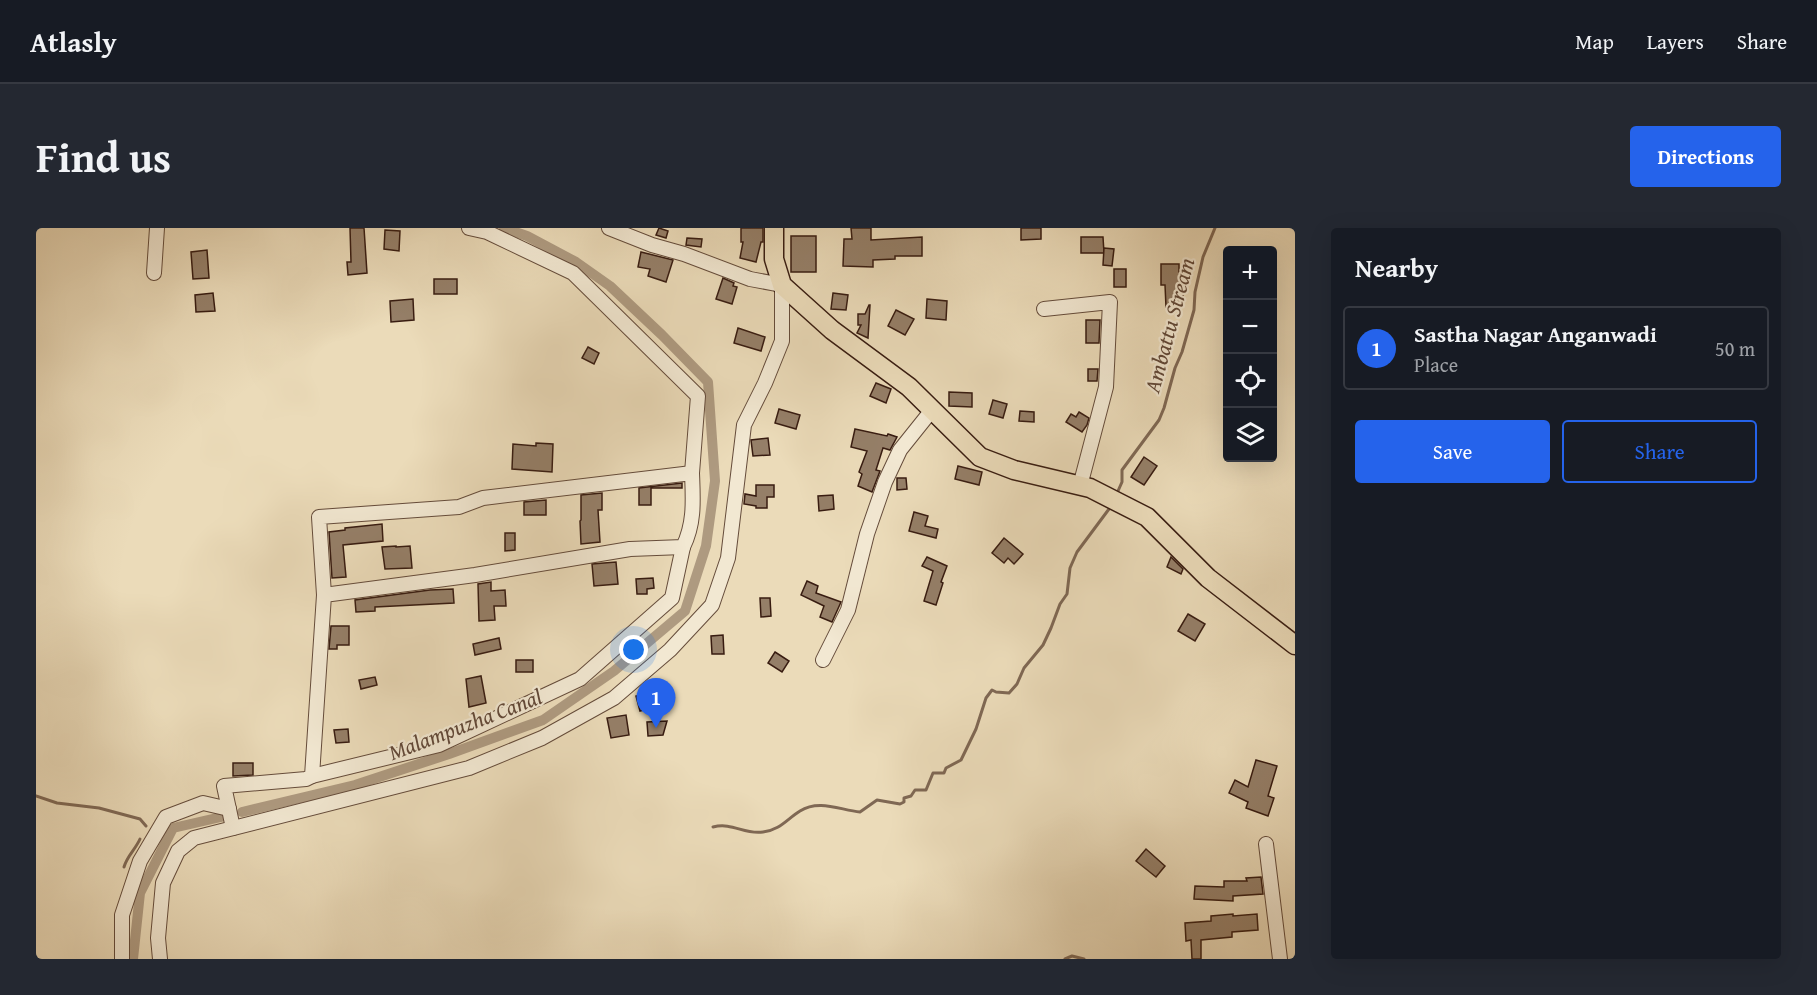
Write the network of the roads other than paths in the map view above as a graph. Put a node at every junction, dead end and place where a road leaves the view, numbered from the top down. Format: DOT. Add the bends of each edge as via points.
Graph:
graph roads {
  1 [pos="157,228"];
  2 [pos="469,228"];
  3 [pos="609,228"];
  4 [pos="774,228"];
  5 [pos="154,273"];
  6 [pos="782,285"];
  7 [pos="1044,309"];
  8 [pos="932,410"];
  9 [pos="692,473"];
  10 [pos="1080,486"];
  11 [pos="683,547"];
  12 [pos="324,595"];
  13 [pos="1295,645"];
  14 [pos="823,660"];
  15 [pos="312,776"];
  16 [pos="231,820"];
  17 [pos="1266,844"];
  18 [pos="122,959"];
  19 [pos="160,959"];
  20 [pos="1280,959"];
  1 -- 5 [label="street"];
  2 -- 9 [label="street" via="487,232 573,273 698,396"];
  3 -- 6 [label="street" via="750,279"];
  4 -- 6 [label="main road" via="774,259"];
  6 -- 8 [label="main road"];
  6 -- 16 [label="street" via="782,341 744,425 728,558 712,604 670,650 614,698 542,738 469,768"];
  7 -- 10 [label="street" via="1110,302 1106,387"];
  8 -- 10 [label="main road" via="980,457 1014,470"];
  8 -- 14 [label="street" via="900,450 885,482 848,610"];
  9 -- 11 [label="street" via="693,515"];
  9 -- 12 [label="street" via="483,498 459,507 319,517"];
  10 -- 13 [label="main road" via="1147,517 1208,578"];
  11 -- 12 [label="street" via="630,549"];
  11 -- 15 [label="street" via="672,598 580,679 439,745"];
  12 -- 15 [label="street"];
  15 -- 16 [label="street" via="224,786"];
  16 -- 18 [label="street" via="203,803 166,817 140,861 122,915"];
  16 -- 19 [label="street" via="194,838 178,851 163,882"];
  17 -- 20 [label="street"];
}
